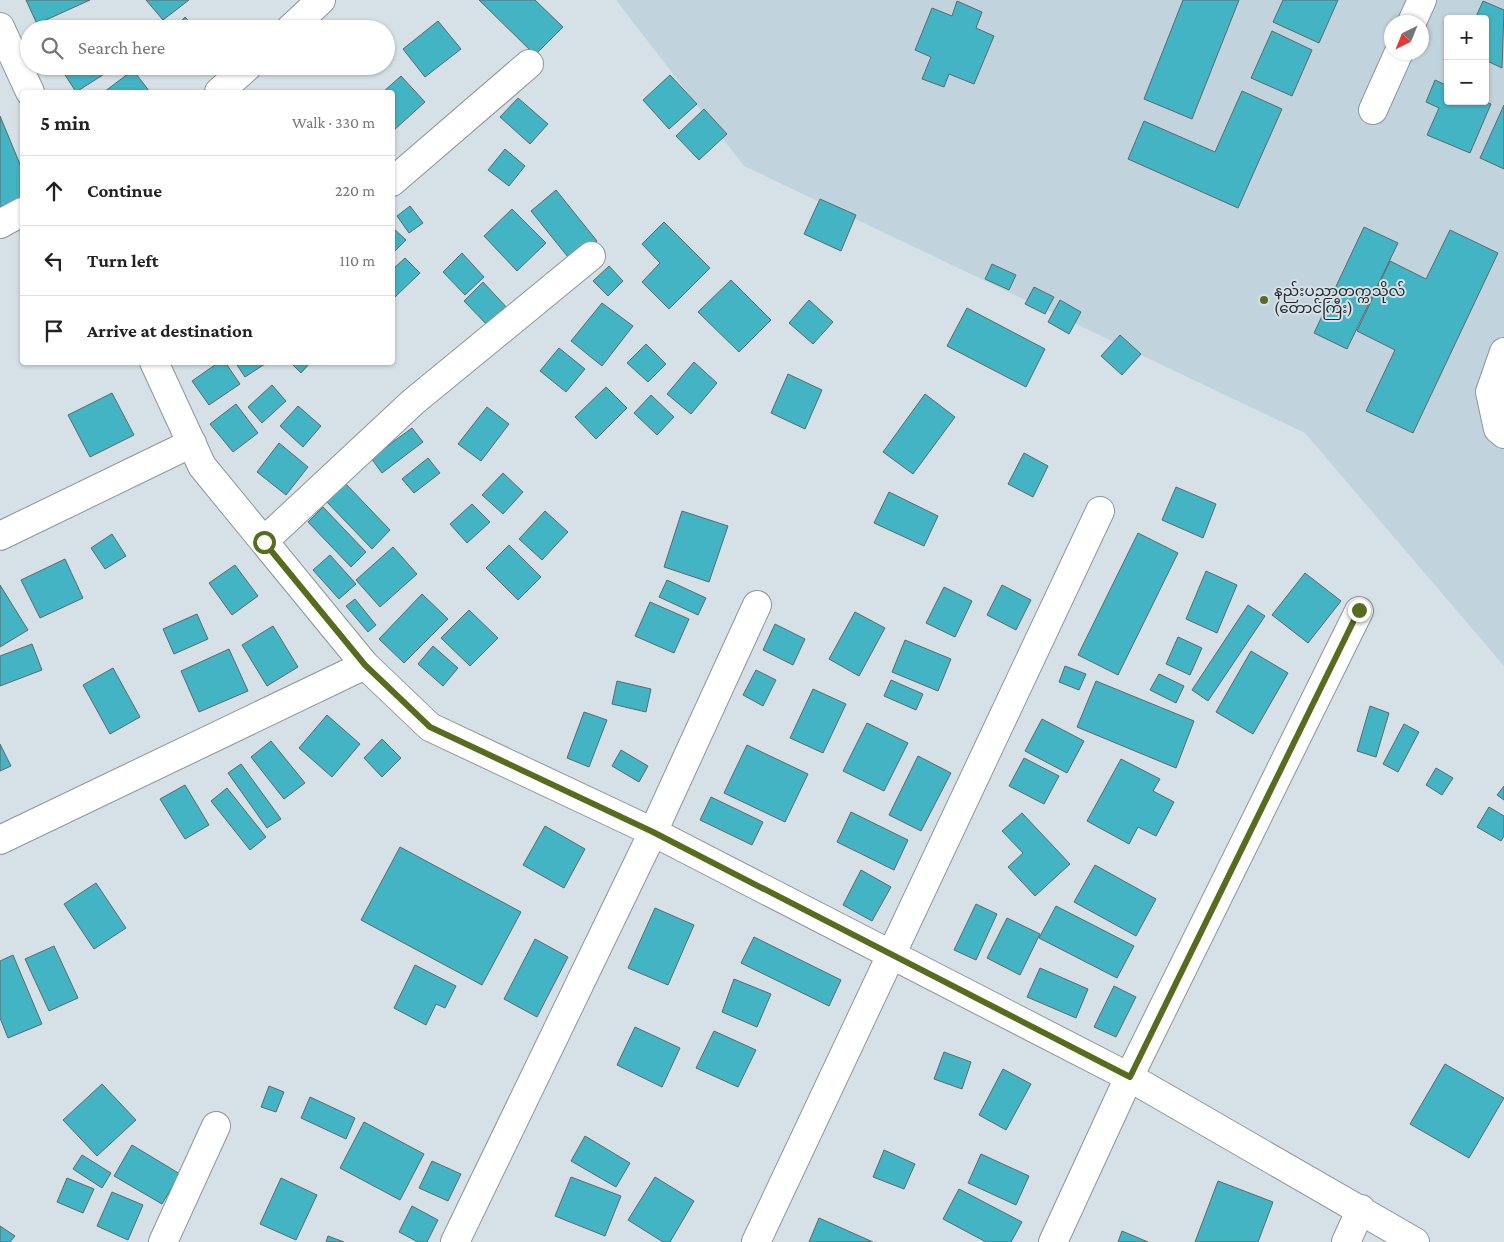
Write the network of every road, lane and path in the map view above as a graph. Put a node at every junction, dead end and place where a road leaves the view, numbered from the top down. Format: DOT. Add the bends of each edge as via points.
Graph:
graph roads {
  1 [pos="322,0"];
  2 [pos="1422,0"];
  3 [pos="1415,15"];
  4 [pos="300,20"];
  5 [pos="0,27"];
  6 [pos="1395,60"];
  7 [pos="529,64"];
  8 [pos="20,70"];
  9 [pos="22,75"];
  10 [pos="238,75"];
  11 [pos="29,90"];
  12 [pos="221,90"];
  13 [pos="1373,110"];
  14 [pos="395,179"];
  15 [pos="20,213"];
  16 [pos="0,224"];
  17 [pos="591,256"];
  18 [pos="1504,352"];
  19 [pos="164,367"];
  20 [pos="1504,434"];
  21 [pos="192,443"];
  22 [pos="1100,511"];
  23 [pos="0,536"];
  24 [pos="264,542"];
  25 [pos="757,605"];
  26 [pos="1359,610"];
  27 [pos="365,665"];
  28 [pos="653,832"];
  29 [pos="0,840"];
  30 [pos="892,957"];
  31 [pos="1130,1077"];
  32 [pos="216,1126"];
  33 [pos="1361,1209"];
  34 [pos="163,1242"];
  35 [pos="455,1242"];
  36 [pos="756,1242"];
  37 [pos="1053,1242"];
  38 [pos="1346,1242"];
  39 [pos="1415,1242"];
  1 -- 4 [label="street"];
  2 -- 3 [label="street"];
  5 -- 8 [label="street"];
  6 -- 13 [label="street"];
  7 -- 14 [label="street"];
  9 -- 11 [label="street"];
  10 -- 12 [label="street"];
  15 -- 16 [label="street"];
  17 -- 24 [label="street" via="413,402"];
  18 -- 20 [label="street" via="1490,392 1498,429"];
  19 -- 21 [label="street"];
  21 -- 23 [label="street"];
  21 -- 24 [label="street" via="202,466"];
  22 -- 30 [label="street"];
  24 -- 27 [label="street"];
  25 -- 28 [label="street"];
  26 -- 31 [label="street"];
  27 -- 28 [label="street" via="430,727"];
  27 -- 29 [label="street"];
  28 -- 30 [label="street"];
  28 -- 35 [label="street"];
  30 -- 31 [label="street"];
  30 -- 36 [label="street"];
  31 -- 33 [label="street"];
  31 -- 37 [label="street"];
  32 -- 34 [label="street"];
  33 -- 38 [label="street"];
  33 -- 39 [label="street"];
}
